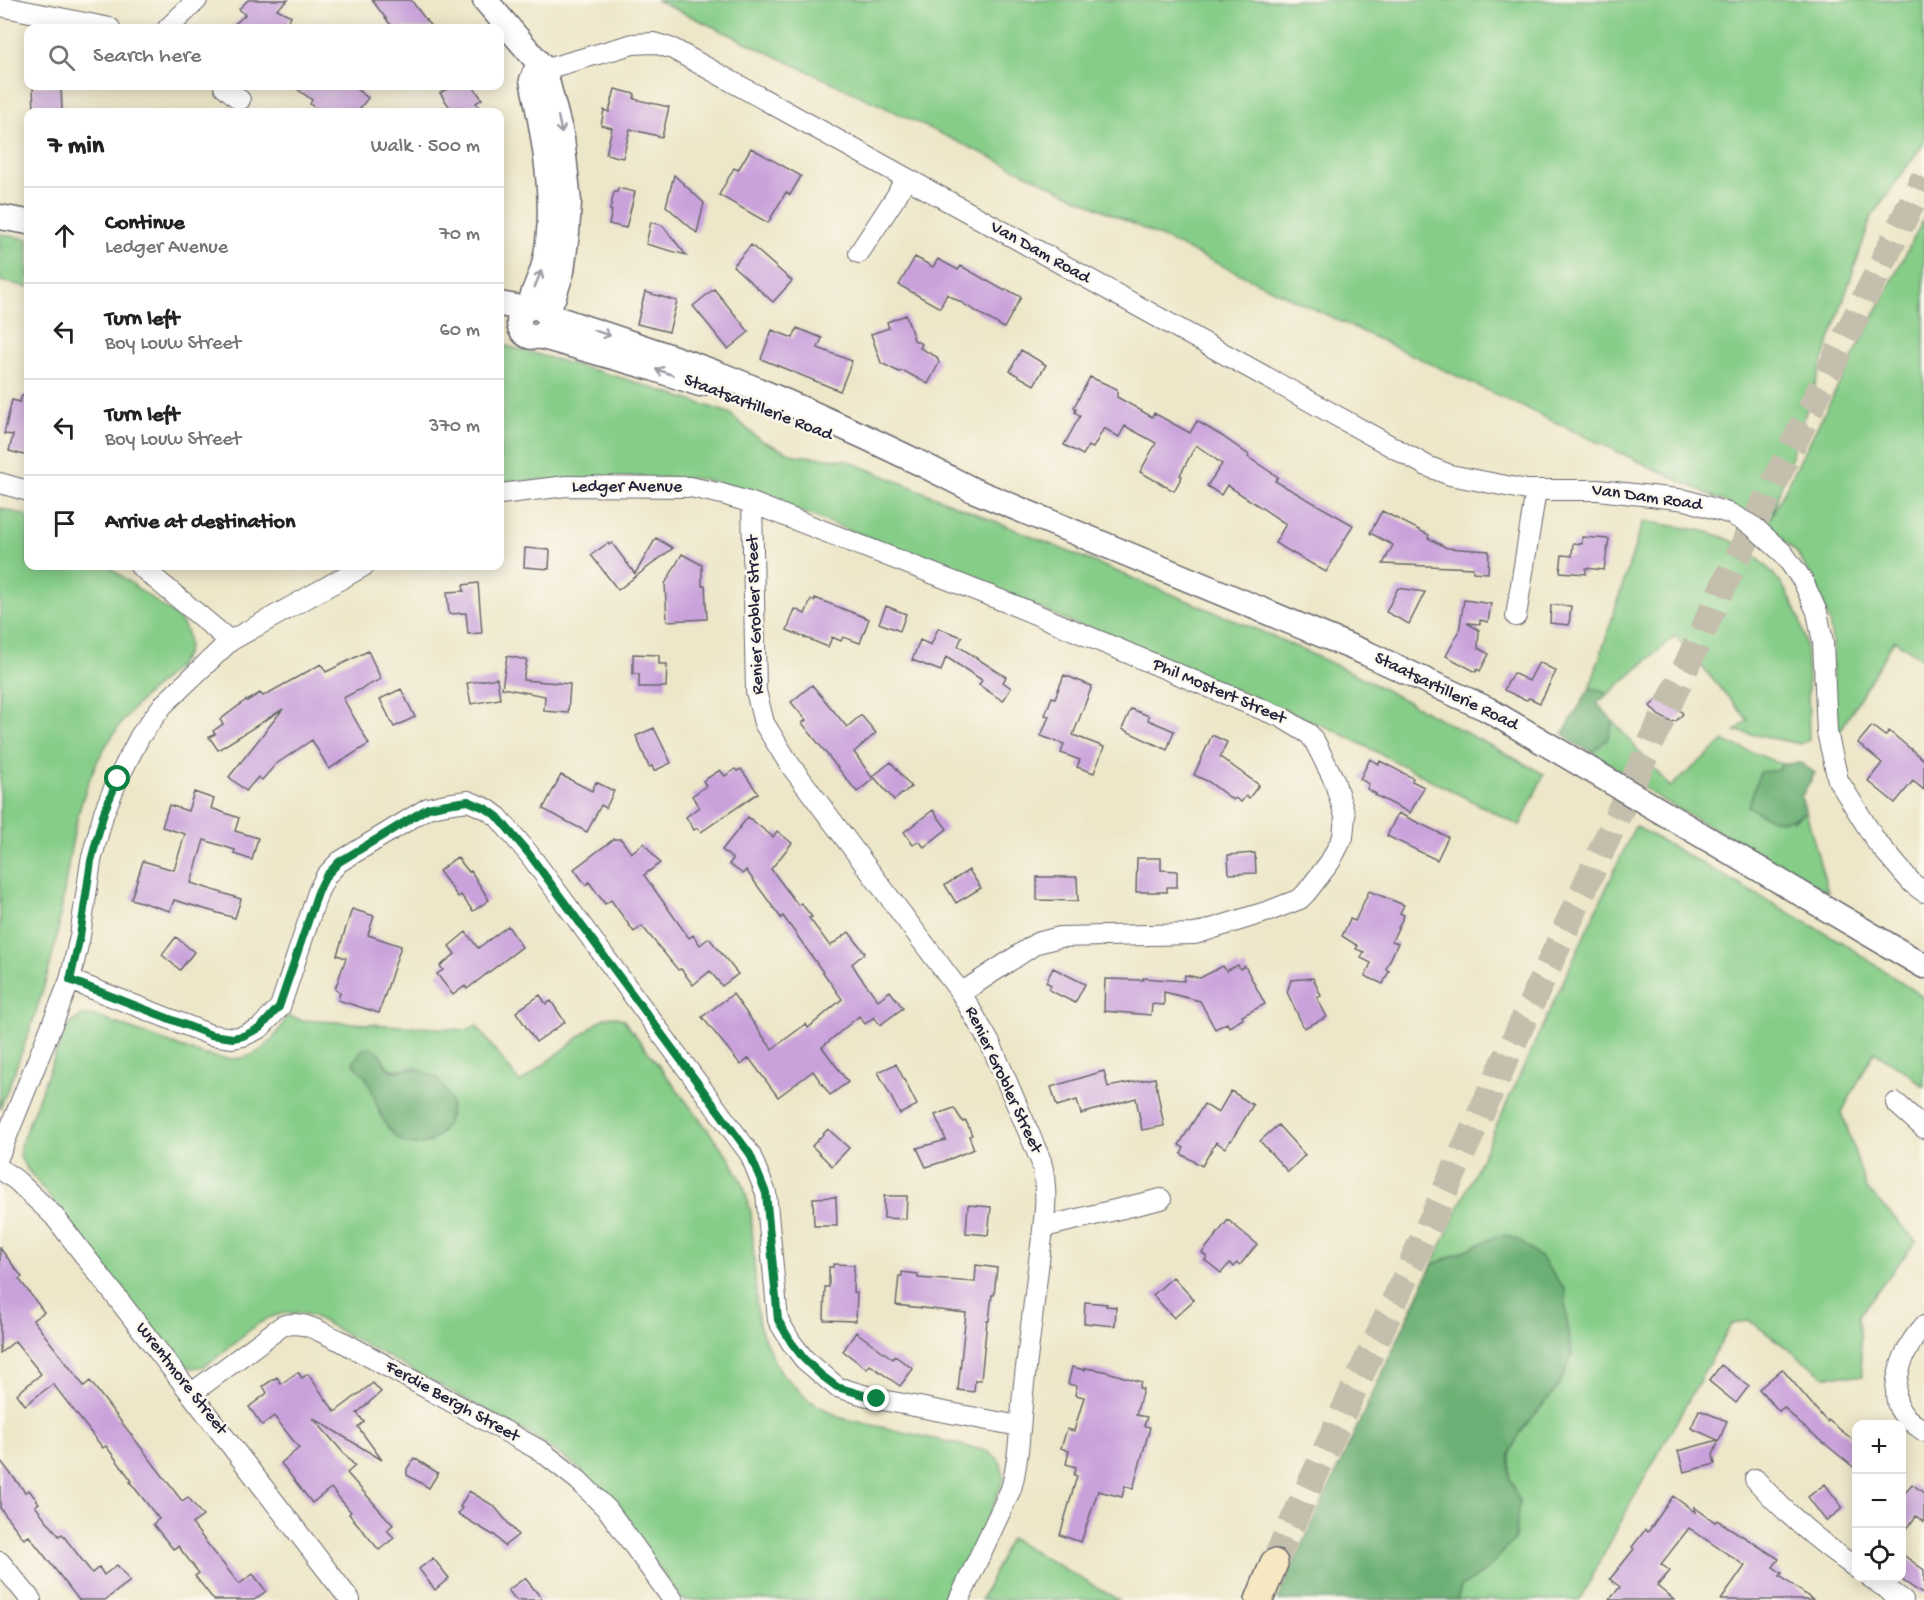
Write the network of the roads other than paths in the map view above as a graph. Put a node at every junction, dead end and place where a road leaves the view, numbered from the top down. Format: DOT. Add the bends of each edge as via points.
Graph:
graph roads {
  1 [pos="197,0"];
  2 [pos="485,0"];
  3 [pos="0,6"];
  4 [pos="90,24"];
  5 [pos="172,24"];
  6 [pos="537,71"];
  7 [pos="229,90"];
  8 [pos="240,100"];
  9 [pos="905,178"];
  10 [pos="0,206"];
  11 [pos="24,211"];
  12 [pos="0,217"];
  13 [pos="24,221"];
  14 [pos="859,253"];
  15 [pos="504,306"];
  16 [pos="530,319"];
  17 [pos="0,483"];
  18 [pos="24,490"];
  19 [pos="1536,490"];
  20 [pos="504,494"];
  21 [pos="752,504"];
  22 [pos="145,570"];
  23 [pos="357,570"];
  24 [pos="1516,616"];
  25 [pos="230,641"];
  26 [pos="1924,892"];
  27 [pos="1924,966"];
  28 [pos="70,980"];
  29 [pos="961,993"];
  30 [pos="1896,1103"];
  31 [pos="1924,1128"];
  32 [pos="0,1152"];
  33 [pos="0,1169"];
  34 [pos="1161,1199"];
  35 [pos="1044,1227"];
  36 [pos="1924,1326"];
  37 [pos="192,1393"];
  38 [pos="1019,1426"];
  39 [pos="1924,1431"];
  40 [pos="1755,1479"];
  41 [pos="0,1562"];
  42 [pos="1274,1563"];
  43 [pos="1852,1565"];
  44 [pos="1877,1582"];
  45 [pos="31,1600"];
  46 [pos="350,1600"];
  47 [pos="673,1600"];
  48 [pos="959,1600"];
  49 [pos="1258,1600"];
  50 [pos="1903,1600"];
  1 -- 5 [label="street"];
  2 -- 6 [label="street"];
  3 -- 4 [label="street"];
  6 -- 9 [label="street, Van Dam Road" via="633,44 654,43 721,74"];
  6 -- 16 [label="street" via="562,138 569,202 562,271 554,297"];
  7 -- 8 [label="street"];
  9 -- 14 [label="street"];
  9 -- 19 [label="street, Van Dam Road" via="1426,466 1477,481"];
  10 -- 11 [label="street"];
  12 -- 13 [label="street"];
  15 -- 16 [label="street, Staatsartillerie Road"];
  16 -- 27 [label="street, Staatsartillerie Road" via="663,354 781,400 973,490 1368,654 1487,709"];
  17 -- 18 [label="street"];
  19 -- 24 [label="street"];
  19 -- 26 [label="street, Van Dam Road" via="1598,490 1686,500 1754,526 1783,553 1803,581 1817,612 1823,642 1827,732 1838,780 1876,841"];
  20 -- 21 [label="street, Ledger Avenue" via="566,486 690,487"];
  21 -- 29 [label="street, Renier Grobler Street" via="756,691 764,723 788,762"];
  21 -- 29 [label="street, Phil Mostert Street" via="1011,604 1281,717 1309,734 1334,780 1345,816 1343,837 1330,862 1300,899 1195,934 1049,939"];
  22 -- 25 [label="street"];
  23 -- 25 [label="street"];
  25 -- 28 [label="street" via="163,705 140,736 118,779 91,861"];
  28 -- 32 [label="street"];
  28 -- 38 [label="street" via="211,1035 243,1036 260,1028 279,1007 318,892 339,862 428,808 468,801 487,809 529,854 750,1154 766,1193 778,1320 804,1359 837,1387 877,1399"];
  29 -- 35 [label="street, Renier Grobler Street" via="991,1046 1041,1161 1047,1190"];
  30 -- 31 [label="street"];
  33 -- 37 [label="street, Wrentmore Street" via="54,1216"];
  34 -- 35 [label="street"];
  35 -- 38 [label="street, Renier Grobler Street"];
  36 -- 39 [label="street" via="1910,1344 1897,1389 1902,1413"];
  37 -- 46 [label="street, Wrentmore Street"];
  37 -- 47 [label="street, Ferdie Bergh Street" via="282,1326 308,1325 541,1451 608,1510"];
  38 -- 48 [label="street, Renier Grobler Street" via="1011,1489"];
  40 -- 43 [label="street" via="1814,1538"];
  41 -- 45 [label="street"];
  42 -- 49 [label="main road"];
  44 -- 50 [label="street"];
}
